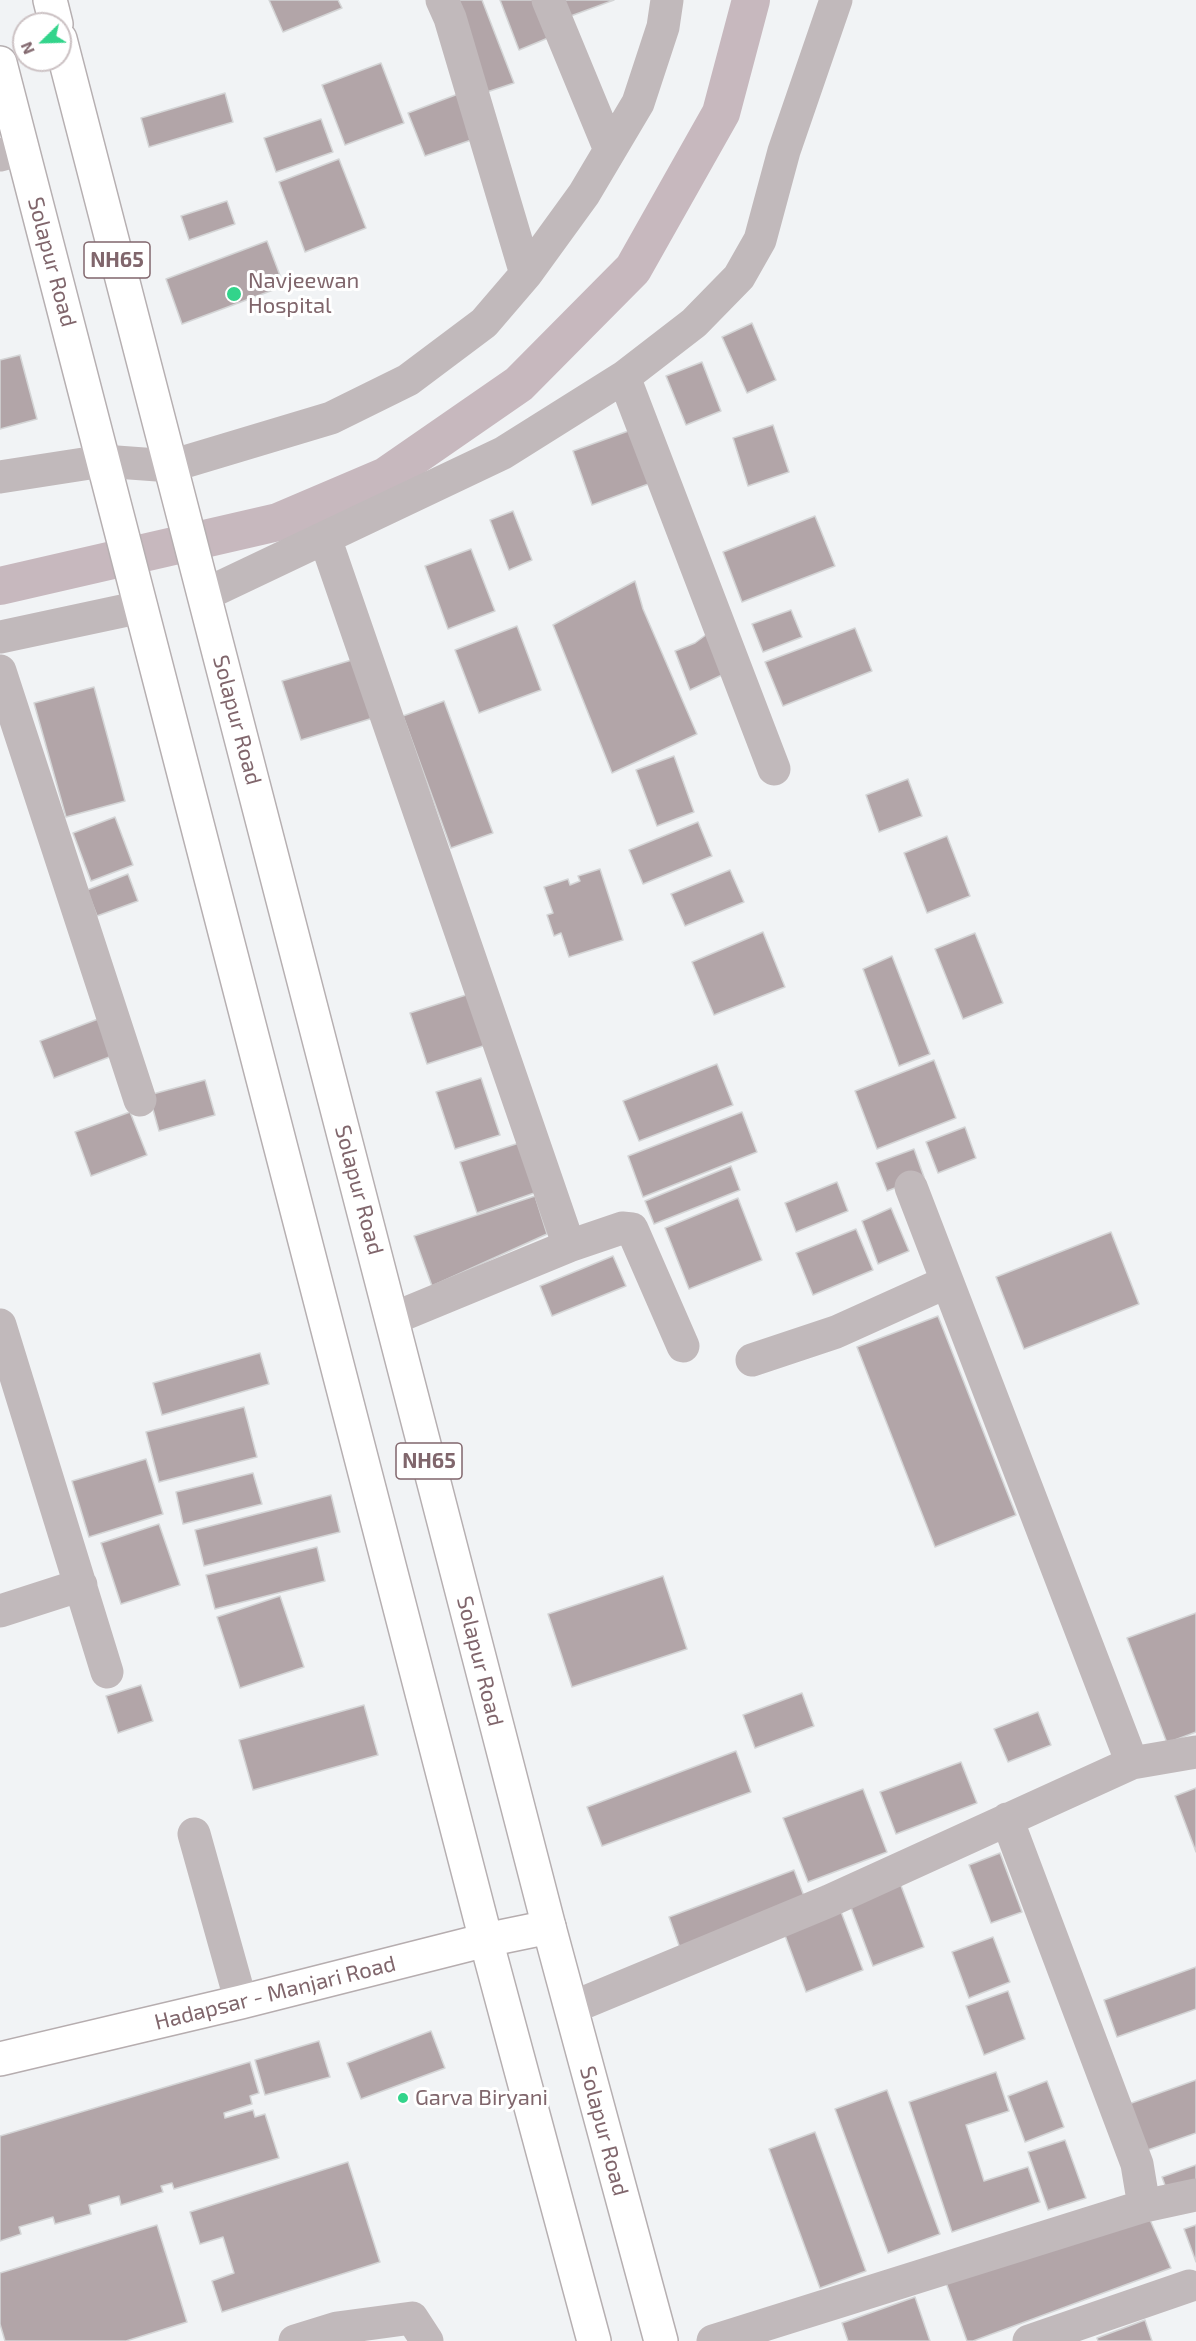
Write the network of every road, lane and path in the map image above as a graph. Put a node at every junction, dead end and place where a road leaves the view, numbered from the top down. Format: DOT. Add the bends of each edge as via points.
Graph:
graph roads {
  1 [pos="442,0"];
  2 [pos="548,0"];
  3 [pos="836,0"];
  4 [pos="661,9"];
  5 [pos="0,63"];
  6 [pos="69,72"];
  7 [pos="610,150"];
  8 [pos="11,152"];
  9 [pos="526,274"];
  10 [pos="624,377"];
  11 [pos="103,461"];
  12 [pos="173,473"];
  13 [pos="0,477"];
  14 [pos="325,538"];
  15 [pos="202,588"];
  16 [pos="140,602"];
  17 [pos="0,637"];
  18 [pos="0,671"];
  19 [pos="774,769"];
  20 [pos="140,1100"];
  21 [pos="911,1187"];
  22 [pos="569,1246"];
  23 [pos="947,1282"];
  24 [pos="392,1320"];
  25 [pos="0,1325"];
  26 [pos="683,1346"];
  27 [pos="752,1360"];
  28 [pos="81,1585"];
  29 [pos="0,1611"];
  30 [pos="107,1672"];
  31 [pos="1196,1752"];
  32 [pos="1132,1763"];
  33 [pos="1007,1819"];
  34 [pos="194,1834"];
  35 [pos="549,1927"];
  36 [pos="486,1940"];
  37 [pos="241,2002"];
  38 [pos="571,2008"];
  39 [pos="0,2059"];
  40 [pos="1196,2195"];
  41 [pos="1144,2206"];
  42 [pos="1189,2286"];
  43 [pos="295,2341"];
  44 [pos="427,2341"];
  45 [pos="594,2341"];
  46 [pos="661,2341"];
  47 [pos="712,2341"];
  48 [pos="1029,2341"];
  1 -- 9 [label="street"];
  2 -- 7 [label="street"];
  3 -- 10 [label="street" via="784,151 760,240 739,277 694,323"];
  4 -- 7 [label="street" via="638,103"];
  5 -- 8 [label="main road, Solapur Road / NH65"];
  6 -- 12 [label="main road, Solapur Road / NH65"];
  7 -- 9 [label="street" via="584,194"];
  8 -- 11 [label="main road, Solapur Road / NH65"];
  9 -- 12 [label="street" via="484,323 408,380 331,418"];
  10 -- 14 [label="street" via="502,453"];
  10 -- 19 [label="street"];
  11 -- 12 [label="street"];
  11 -- 13 [label="street"];
  11 -- 16 [label="main road, Solapur Road / NH65"];
  12 -- 15 [label="main road, Solapur Road / NH65"];
  14 -- 15 [label="street"];
  14 -- 22 [label="street"];
  15 -- 24 [label="main road, Solapur Road / NH65"];
  16 -- 17 [label="street"];
  16 -- 36 [label="main road, Solapur Road / NH65"];
  18 -- 20 [label="street"];
  21 -- 23 [label="street"];
  22 -- 24 [label="street"];
  22 -- 26 [label="street" via="622,1228 632,1229"];
  23 -- 27 [label="street" via="836,1332"];
  23 -- 32 [label="street"];
  24 -- 35 [label="main road, Solapur Road / NH65"];
  25 -- 28 [label="street"];
  28 -- 29 [label="street"];
  28 -- 30 [label="street"];
  31 -- 32 [label="street"];
  32 -- 33 [label="street"];
  33 -- 38 [label="street" via="829,1901"];
  33 -- 41 [label="street" via="1137,2164"];
  34 -- 37 [label="street"];
  35 -- 36 [label="main road, Hadapsar - Manjari Road"];
  35 -- 38 [label="main road, Solapur Road / NH65"];
  36 -- 37 [label="main road, Hadapsar - Manjari Road"];
  36 -- 45 [label="main road, Solapur Road / NH65"];
  37 -- 39 [label="main road, Hadapsar - Manjari Road"];
  38 -- 46 [label="main road, Solapur Road / NH65"];
  40 -- 41 [label="street"];
  41 -- 47 [label="street"];
  42 -- 48 [label="street"];
  43 -- 44 [label="street" via="337,2328 412,2318"];
}
